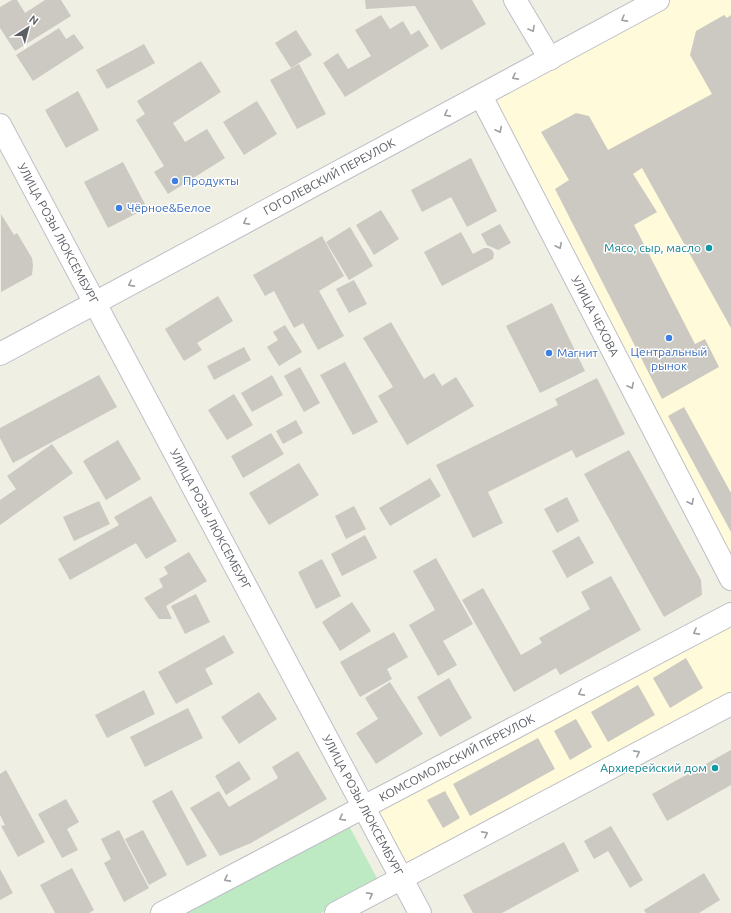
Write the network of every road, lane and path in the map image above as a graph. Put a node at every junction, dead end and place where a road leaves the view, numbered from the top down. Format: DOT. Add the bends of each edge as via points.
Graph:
graph roads {
  1 [pos="515,0"];
  2 [pos="658,0"];
  3 [pos="550,59"];
  4 [pos="481,96"];
  5 [pos="0,125"];
  6 [pos="95,303"];
  7 [pos="0,354"];
  8 [pos="731,579"];
  9 [pos="731,614"];
  10 [pos="731,704"];
  11 [pos="363,807"];
  12 [pos="402,878"];
  13 [pos="162,913"];
  14 [pos="336,913"];
  15 [pos="420,913"];
  1 -- 3 [label="street, one-way"];
  2 -- 3 [label="street, ГОГОЛЕВСКИЙ ПЕРЕУЛОК, one-way"];
  3 -- 4 [label="street, ГОГОЛЕВСКИЙ ПЕРЕУЛОК, one-way"];
  4 -- 6 [label="street, ГОГОЛЕВСКИЙ ПЕРЕУЛОК, one-way"];
  4 -- 8 [label="street, УЛИЦА ЧЕХОВА, one-way"];
  5 -- 6 [label="street, УЛИЦА РОЗЫ ЛЮКСЕМБУРГ"];
  6 -- 7 [label="street, ГОГОЛЕВСКИЙ ПЕРЕУЛОК"];
  6 -- 11 [label="street, УЛИЦА РОЗЫ ЛЮКСЕМБУРГ"];
  9 -- 11 [label="street, КОМСОМОЛЬСКИЙ ПЕРЕУЛОК, one-way"];
  12 -- 10 [label="street, one-way"];
  11 -- 12 [label="street, УЛИЦА РОЗЫ ЛЮКСЕМБУРГ"];
  11 -- 13 [label="street, КОМСОМОЛЬСКИЙ ПЕРЕУЛОК, one-way"];
  14 -- 12 [label="street, one-way"];
  12 -- 15 [label="street, УЛИЦА РОЗЫ ЛЮКСЕМБУРГ"];
}
